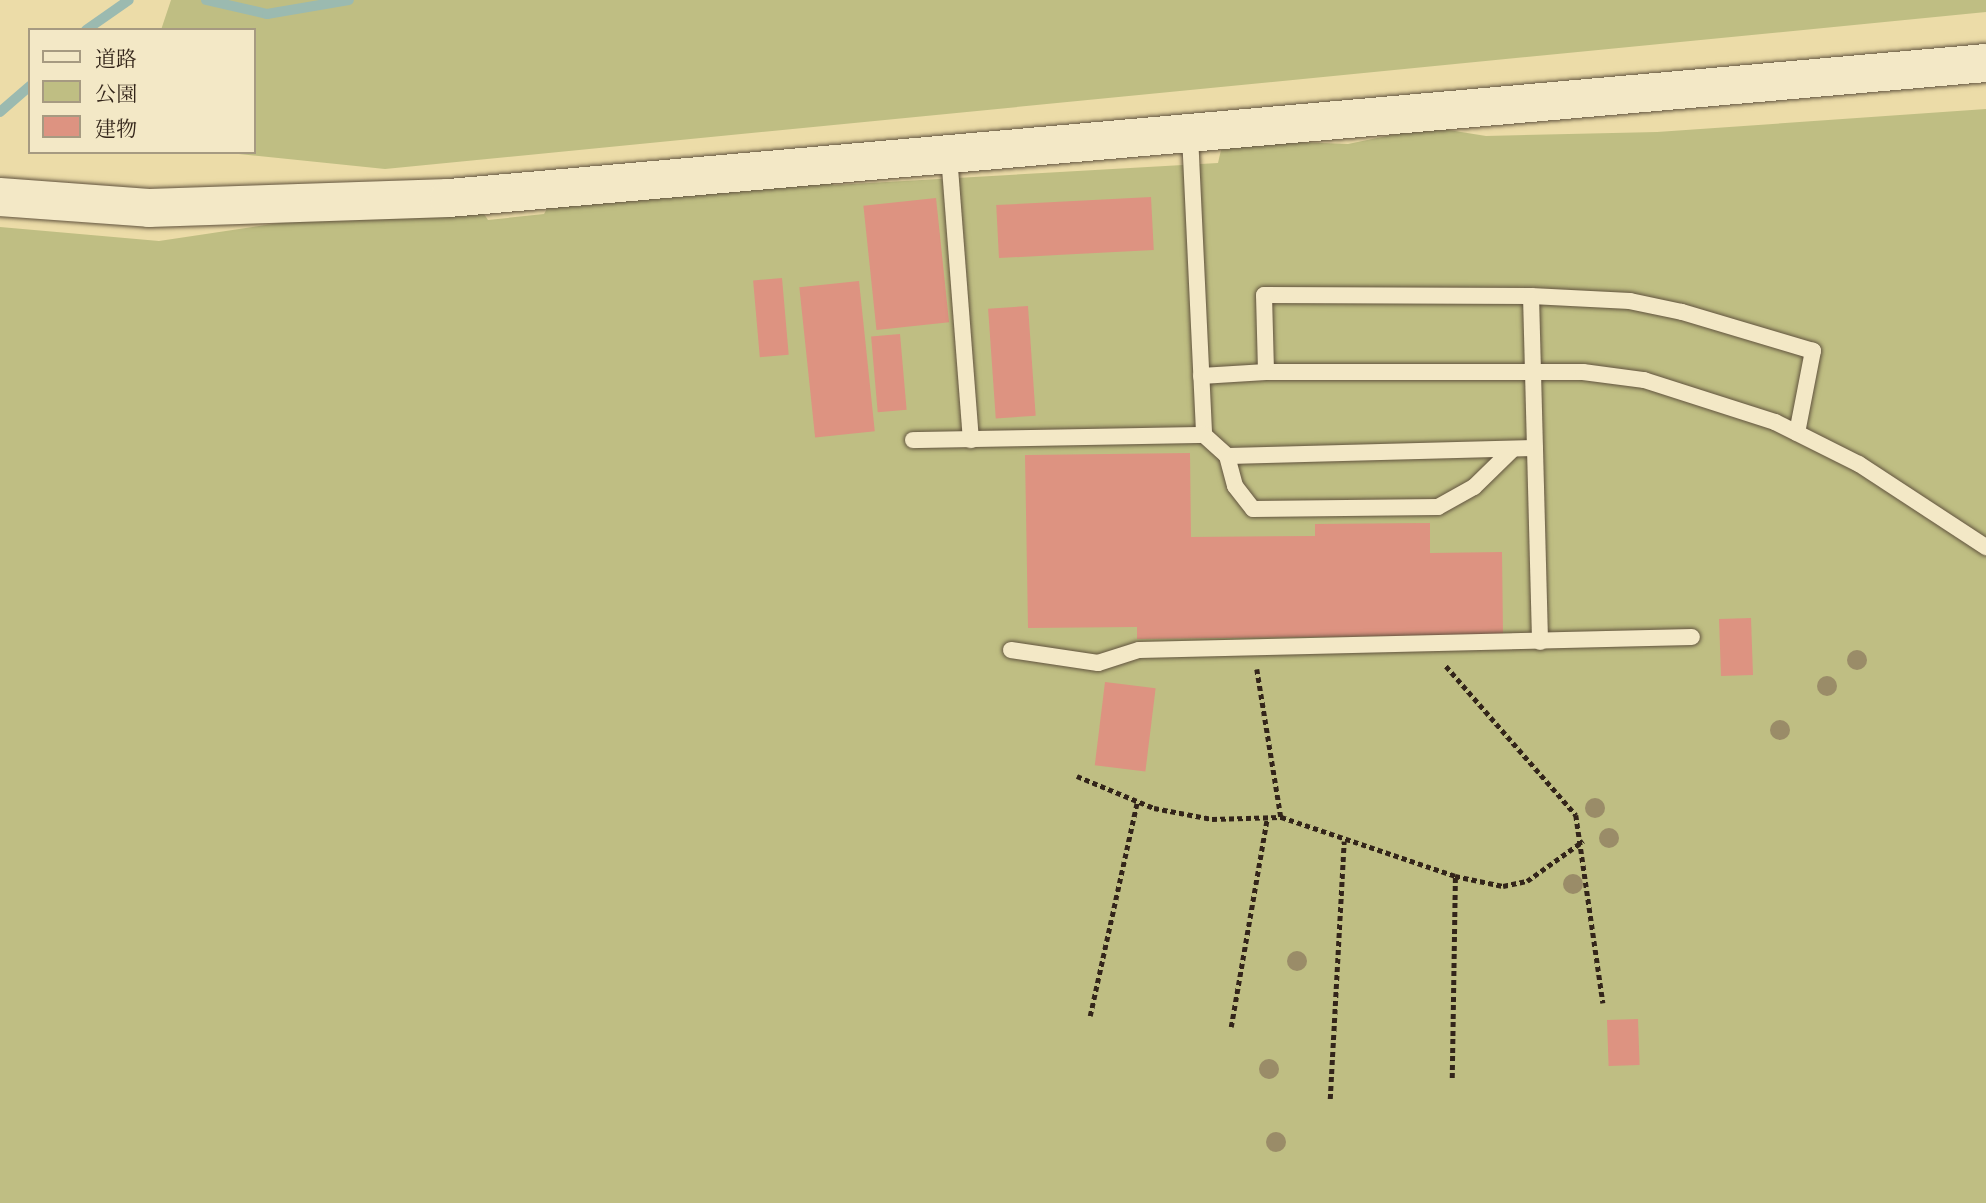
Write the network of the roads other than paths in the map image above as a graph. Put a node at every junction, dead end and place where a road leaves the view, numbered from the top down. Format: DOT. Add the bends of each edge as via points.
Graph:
graph roads {
  1 [pos="1986,63"];
  2 [pos="1190,135"];
  3 [pos="949,155"];
  4 [pos="0,197"];
  5 [pos="1531,296"];
  6 [pos="1266,372"];
  7 [pos="1532,372"];
  8 [pos="1201,376"];
  9 [pos="1797,433"];
  10 [pos="1205,435"];
  11 [pos="913,440"];
  12 [pos="971,440"];
  13 [pos="1535,448"];
  14 [pos="1513,449"];
  15 [pos="1227,456"];
  16 [pos="1986,547"];
  17 [pos="1692,637"];
  18 [pos="1540,642"];
  19 [pos="1011,650"];
  1 -- 2 [label="street"];
  2 -- 3 [label="street"];
  2 -- 8 [label="lane"];
  3 -- 4 [label="street" via="449,198 149,208"];
  3 -- 12 [label="lane"];
  5 -- 6 [label="lane" via="1264,295"];
  5 -- 7 [label="lane"];
  5 -- 9 [label="lane" via="1629,301 1813,351"];
  6 -- 7 [label="lane"];
  6 -- 8 [label="lane"];
  7 -- 9 [label="lane" via="1644,380"];
  7 -- 13 [label="lane"];
  8 -- 10 [label="lane"];
  9 -- 16 [label="lane" via="1859,464"];
  10 -- 12 [label="lane"];
  10 -- 15 [label="lane"];
  11 -- 12 [label="lane"];
  13 -- 14 [label="lane"];
  13 -- 18 [label="lane"];
  14 -- 15 [label="lane"];
  14 -- 15 [label="lane" via="1475,487 1425,507 1253,509 1239,494"];
  17 -- 18 [label="lane"];
  18 -- 19 [label="lane" via="1139,650 1098,663"];
}
